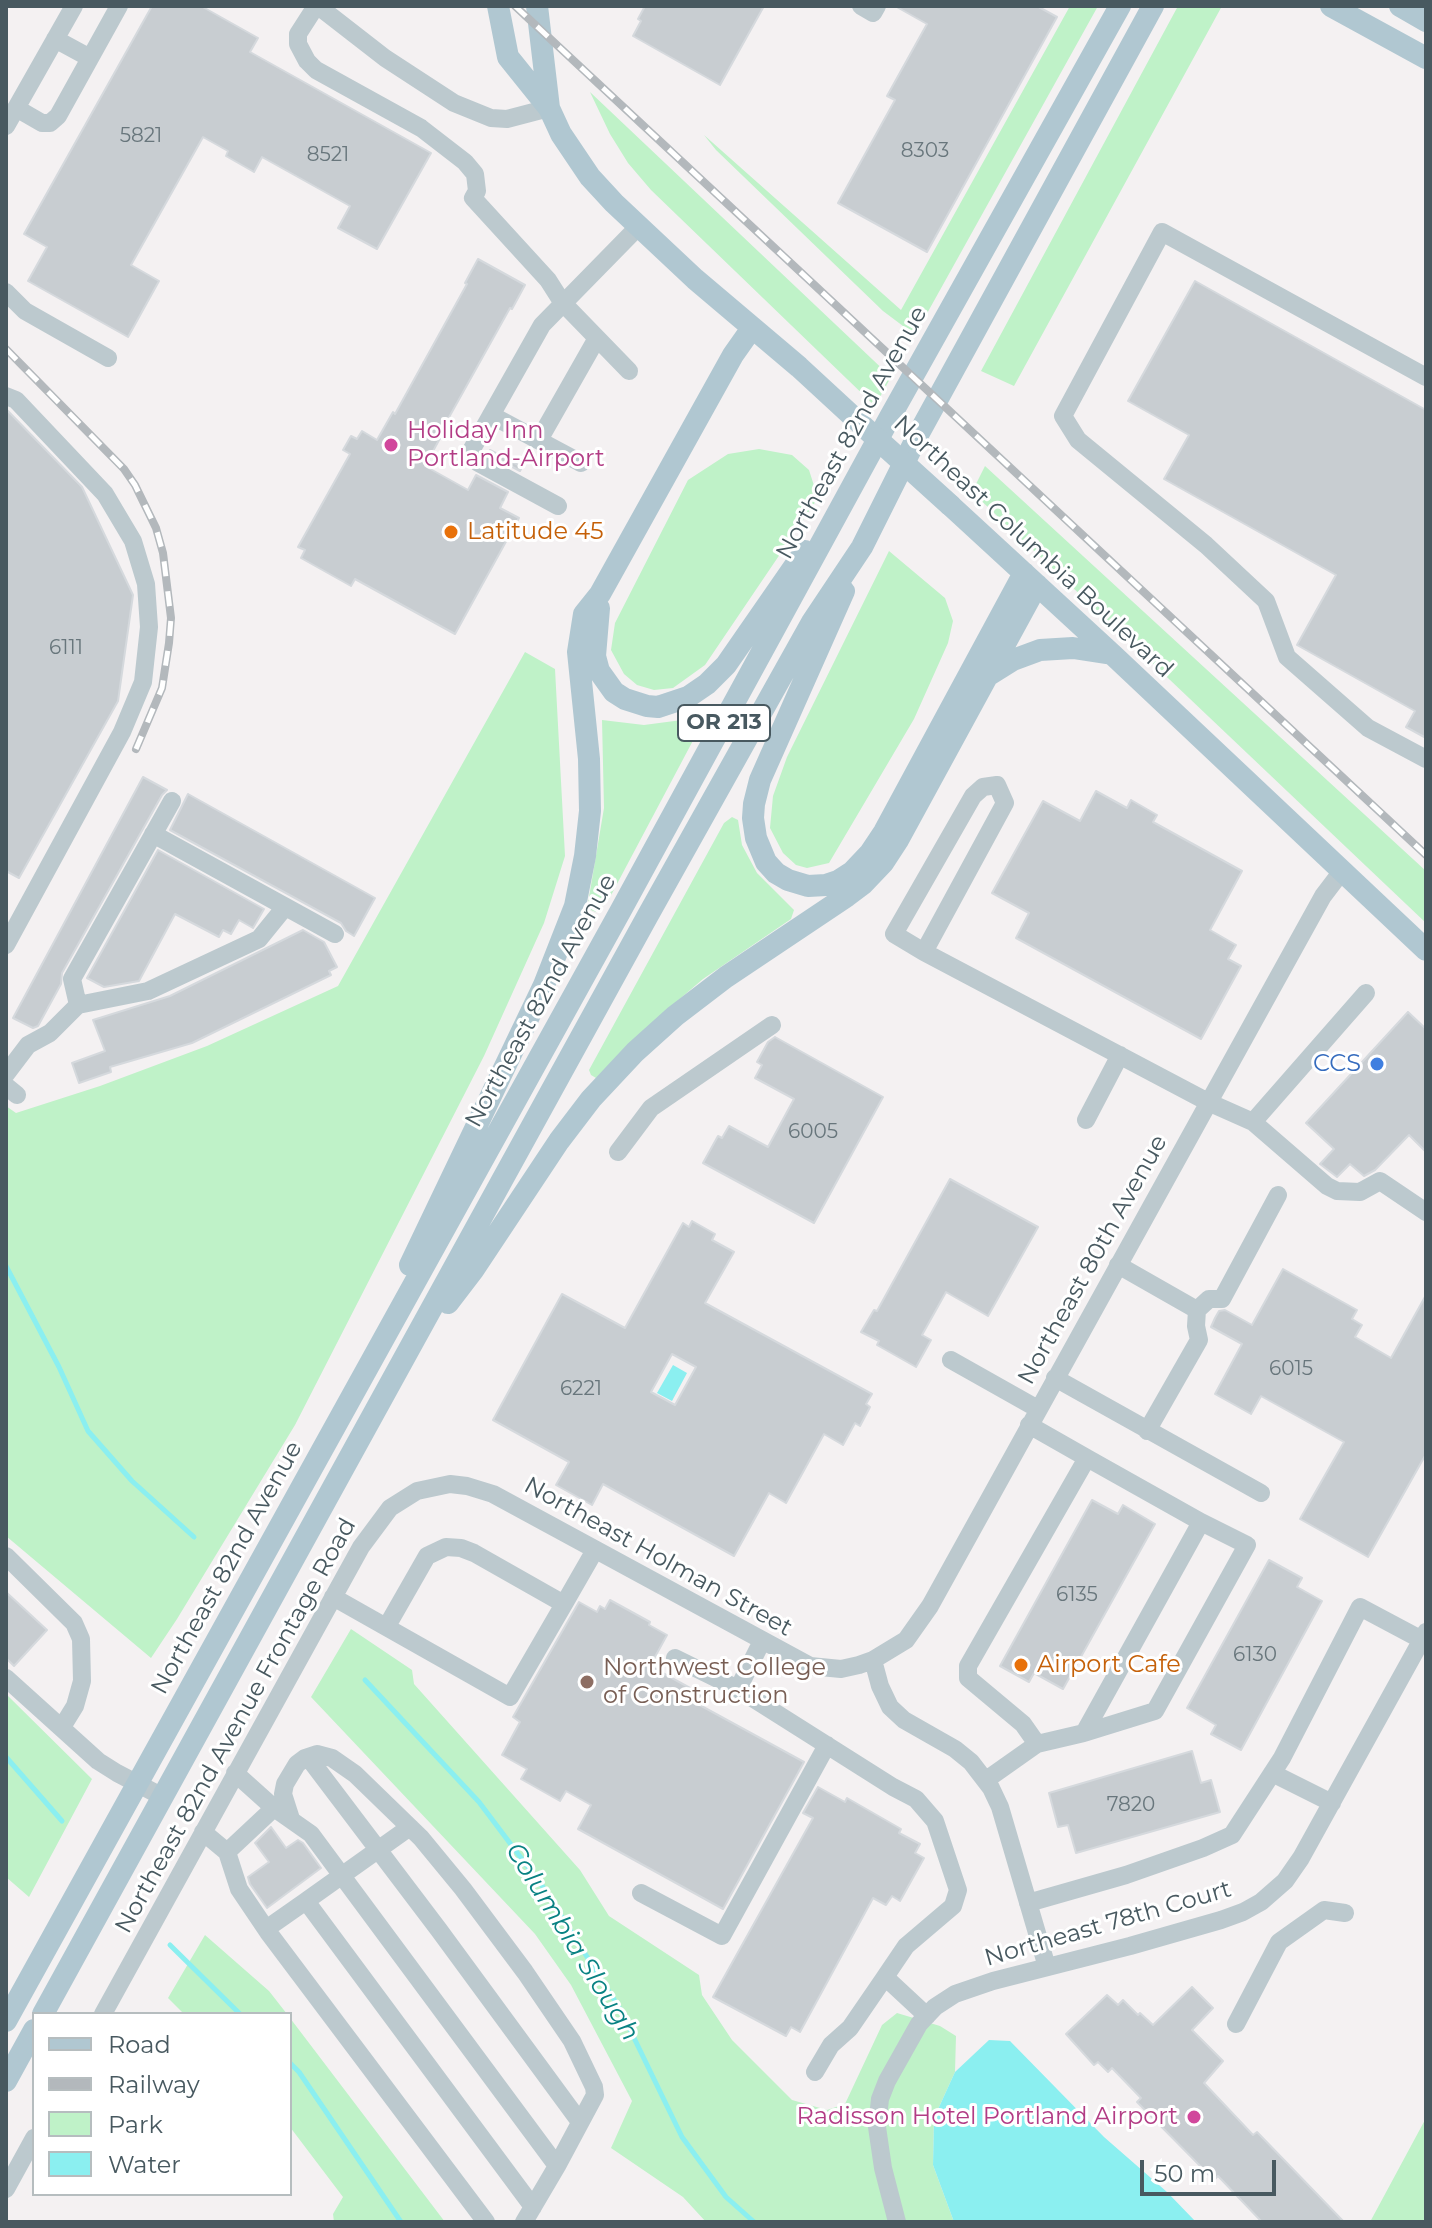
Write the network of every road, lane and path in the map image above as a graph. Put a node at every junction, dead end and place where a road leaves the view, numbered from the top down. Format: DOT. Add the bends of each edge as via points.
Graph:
graph roads {
  1 [pos="74,6"];
  2 [pos="119,6"];
  3 [pos="317,6"];
  4 [pos="498,6"];
  5 [pos="537,6"];
  6 [pos="861,6"];
  7 [pos="877,6"];
  8 [pos="1120,6"];
  9 [pos="1153,6"];
  10 [pos="1331,6"];
  11 [pos="1400,6"];
  12 [pos="1426,21"];
  13 [pos="55,39"];
  14 [pos="90,58"];
  15 [pos="1426,58"];
  16 [pos="16,108"];
  17 [pos="549,108"];
  18 [pos="6,126"];
  19 [pos="639,226"];
  20 [pos="6,292"];
  21 [pos="562,302"];
  22 [pos="752,328"];
  23 [pos="597,338"];
  24 [pos="108,358"];
  25 [pos="629,371"];
  26 [pos="1426,377"];
  27 [pos="6,396"];
  28 [pos="491,415"];
  29 [pos="539,440"];
  30 [pos="581,463"];
  31 [pos="844,502"];
  32 [pos="558,506"];
  33 [pos="862,547"];
  34 [pos="1030,579"];
  35 [pos="600,594"];
  36 [pos="1113,655"];
  37 [pos="986,677"];
  38 [pos="1426,759"];
  39 [pos="172,801"];
  40 [pos="153,834"];
  41 [pos="1342,871"];
  42 [pos="285,907"];
  43 [pos="335,934"];
  44 [pos="6,945"];
  45 [pos="1426,950"];
  46 [pos="924,952"];
  47 [pos="1366,993"];
  48 [pos="78,1005"];
  49 [pos="772,1025"];
  50 [pos="1120,1055"];
  51 [pos="6,1074"];
  52 [pos="1208,1102"];
  53 [pos="1086,1120"];
  54 [pos="1253,1122"];
  55 [pos="618,1152"];
  56 [pos="1278,1195"];
  57 [pos="1426,1212"];
  58 [pos="1118,1265"];
  59 [pos="1197,1310"];
  60 [pos="951,1360"];
  61 [pos="403,1362"];
  62 [pos="366,1370"];
  63 [pos="1055,1378"];
  64 [pos="1034,1417"];
  65 [pos="1147,1431"];
  66 [pos="1087,1458"];
  67 [pos="482,1490"];
  68 [pos="1261,1493"];
  69 [pos="1201,1522"];
  70 [pos="595,1550"];
  71 [pos="6,1556"];
  72 [pos="333,1597"];
  73 [pos="564,1604"];
  74 [pos="387,1626"];
  75 [pos="1424,1636"];
  76 [pos="762,1641"];
  77 [pos="675,1658"];
  78 [pos="873,1660"];
  79 [pos="6,1678"];
  80 [pos="738,1689"];
  81 [pos="62,1727"];
  82 [pos="1084,1733"];
  83 [pos="1037,1744"];
  84 [pos="827,1745"];
  85 [pos="308,1757"];
  86 [pos="235,1773"];
  87 [pos="1272,1773"];
  88 [pos="986,1780"];
  89 [pos="138,1783"];
  90 [pos="163,1797"];
  91 [pos="1332,1803"];
  92 [pos="274,1808"];
  93 [pos="291,1819"];
  94 [pos="410,1827"];
  95 [pos="203,1832"];
  96 [pos="378,1849"];
  97 [pos="227,1852"];
  98 [pos="342,1874"];
  99 [pos="641,1893"];
  100 [pos="306,1901"];
  101 [pos="1028,1903"];
  102 [pos="1345,1913"];
  103 [pos="266,1929"];
  104 [pos="1047,1967"];
  105 [pos="885,1977"];
  106 [pos="44,2012"];
  107 [pos="104,2012"];
  108 [pos="927,2016"];
  109 [pos="6,2021"];
  110 [pos="1236,2024"];
  111 [pos="32,2034"];
  112 [pos="815,2072"];
  113 [pos="6,2081"];
  114 [pos="580,2122"];
  115 [pos="32,2142"];
  116 [pos="557,2166"];
  117 [pos="6,2189"];
  118 [pos="528,2215"];
  119 [pos="486,2222"];
  120 [pos="897,2222"];
  1 -- 13 [label="street"];
  2 -- 14 [label="street"];
  3 -- 17 [label="street" via="427,88 471,111 507,119"];
  3 -- 21 [label="street" via="298,34 307,61 421,128 465,162 475,174 473,198"];
  4 -- 17 [label="main road, Northeast Columbia Boulevard" via="508,57"];
  5 -- 17 [label="main road, Northeast Columbia Boulevard"];
  6 -- 7 [label="street" via="873,13"];
  8 -- 31 [label="main road, Northeast 82nd Avenue / OR 213"];
  9 -- 33 [label="main road, OR 213"];
  10 -- 15 [label="main road"];
  11 -- 12 [label="main road"];
  13 -- 14 [label="street"];
  13 -- 16 [label="street"];
  14 -- 16 [label="street" via="50,123"];
  16 -- 18 [label="street"];
  17 -- 19 [label="main road, Northeast Columbia Boulevard" via="590,177"];
  19 -- 21 [label="street"];
  19 -- 22 [label="main road, Northeast Columbia Boulevard"];
  20 -- 24 [label="street" via="25,311"];
  21 -- 23 [label="street"];
  21 -- 28 [label="street" via="542,325"];
  22 -- 34 [label="main road, Northeast Columbia Boulevard, bridge"];
  22 -- 35 [label="main road"];
  23 -- 25 [label="street"];
  23 -- 29 [label="street"];
  26 -- 38 [label="street" via="1162,232 1063,416 1078,440 1266,601 1287,657 1368,728"];
  27 -- 44 [label="street" via="16,400 105,494 133,541 146,584 149,627 143,682 122,732"];
  28 -- 29 [label="street"];
  28 -- 32 [label="street" via="472,449 473,458"];
  29 -- 30 [label="street"];
  31 -- 35 [label="main road" via="792,567 726,665 688,697 658,707 614,692 595,656"];
  31 -- 62 [label="main road, Northeast 82nd Avenue / OR 213"];
  33 -- 34 [label="main road" via="754,804 756,838 766,862 788,880 808,886 838,881 870,853"];
  33 -- 61 [label="main road, OR 213" via="812,622"];
  34 -- 36 [label="main road, Northeast Columbia Boulevard"];
  34 -- 37 [label="main road"];
  35 -- 62 [label="main road" via="584,614 579,644 590,811 575,906 544,985 421,1240"];
  36 -- 37 [label="main road" via="1073,648 1040,650"];
  36 -- 41 [label="main road, Northeast Columbia Boulevard"];
  37 -- 61 [label="main road" via="877,869 847,896 726,977 635,1052 559,1141 474,1269"];
  39 -- 40 [label="street"];
  40 -- 42 [label="street"];
  40 -- 48 [label="street" via="72,979"];
  41 -- 45 [label="main road, Northeast Columbia Boulevard"];
  41 -- 52 [label="street, Northeast 80th Avenue"];
  42 -- 43 [label="street"];
  42 -- 48 [label="street" via="259,939 148,991"];
  46 -- 46 [label="street" via="1005,803 997,785 983,787 973,796 894,934"];
  46 -- 50 [label="street"];
  47 -- 54 [label="street"];
  48 -- 51 [label="street" via="50,1033 28,1045"];
  49 -- 55 [label="street" via="651,1108"];
  50 -- 52 [label="street"];
  50 -- 53 [label="street"];
  52 -- 54 [label="street"];
  52 -- 58 [label="street, Northeast 80th Avenue"];
  54 -- 57 [label="street" via="1327,1186 1360,1192 1380,1181"];
  56 -- 59 [label="street" via="1222,1299 1209,1299"];
  58 -- 59 [label="street"];
  58 -- 63 [label="street, Northeast 80th Avenue"];
  59 -- 65 [label="street" via="1199,1340"];
  60 -- 64 [label="street"];
  61 -- 90 [label="main road, OR 213"];
  62 -- 89 [label="main road, Northeast 82nd Avenue / OR 213"];
  63 -- 64 [label="street, Northeast 80th Avenue"];
  63 -- 65 [label="street"];
  64 -- 66 [label="street"];
  64 -- 78 [label="street, Northeast 80th Avenue" via="916,1628"];
  65 -- 68 [label="street"];
  66 -- 69 [label="street"];
  66 -- 83 [label="street" via="968,1666 968,1678 1023,1724"];
  67 -- 70 [label="street, Northeast Holman Street"];
  67 -- 72 [label="street, Northeast 82nd Avenue Frontage Road" via="434,1486 390,1508"];
  69 -- 82 [label="street"];
  69 -- 82 [label="street" via="1247,1545 1155,1711"];
  70 -- 73 [label="street"];
  70 -- 76 [label="street, Northeast Holman Street"];
  71 -- 81 [label="street" via="74,1623 81,1639 82,1681"];
  72 -- 74 [label="street"];
  72 -- 86 [label="street, Northeast 82nd Avenue Frontage Road"];
  73 -- 74 [label="street" via="474,1553 446,1547 427,1556"];
  73 -- 74 [label="street" via="510,1697"];
  75 -- 87 [label="street" via="1360,1607"];
  75 -- 91 [label="street, Northeast 78th Court"];
  76 -- 78 [label="street, Northeast Holman Street" via="810,1666 841,1669"];
  76 -- 80 [label="street"];
  77 -- 80 [label="street"];
  78 -- 88 [label="street" via="890,1707 955,1749"];
  79 -- 81 [label="street"];
  80 -- 84 [label="street"];
  81 -- 89 [label="street" via="98,1761"];
  82 -- 83 [label="street"];
  83 -- 88 [label="street"];
  84 -- 99 [label="street" via="722,1936"];
  84 -- 105 [label="street" via="916,1799 935,1821 958,1890 953,1906 906,1946"];
  85 -- 93 [label="street" via="285,1784"];
  85 -- 94 [label="street" via="332,1758"];
  85 -- 96 [label="street"];
  86 -- 92 [label="street"];
  86 -- 95 [label="street, Northeast 82nd Avenue Frontage Road"];
  87 -- 91 [label="street"];
  87 -- 101 [label="street" via="1232,1835 1126,1875"];
  88 -- 101 [label="street" via="1000,1807"];
  89 -- 90 [label="street"];
  89 -- 109 [label="main road, Northeast 82nd Avenue"];
  90 -- 106 [label="main road"];
  91 -- 104 [label="street, Northeast 78th Court" via="1285,1881 1261,1902 1221,1920"];
  92 -- 93 [label="street"];
  92 -- 97 [label="street"];
  93 -- 98 [label="street" via="311,1834"];
  94 -- 96 [label="street"];
  94 -- 114 [label="street" via="481,1913 572,2041 595,2095"];
  95 -- 97 [label="street"];
  95 -- 107 [label="street, Northeast 82nd Avenue Frontage Road"];
  96 -- 98 [label="street"];
  96 -- 114 [label="street"];
  97 -- 103 [label="street" via="239,1889"];
  98 -- 100 [label="street"];
  98 -- 116 [label="street"];
  100 -- 103 [label="street"];
  100 -- 118 [label="street"];
  101 -- 104 [label="street"];
  102 -- 110 [label="street" via="1324,1910 1279,1942"];
  103 -- 119 [label="street"];
  104 -- 108 [label="street, Northeast 78th Court" via="955,1994"];
  105 -- 108 [label="street"];
  105 -- 112 [label="street"];
  108 -- 120 [label="street, Northeast 78th Court" via="880,2099 877,2127"];
  111 -- 113 [label="main road"];
  114 -- 116 [label="street"];
  115 -- 117 [label="street"];
  116 -- 118 [label="street"];
}
